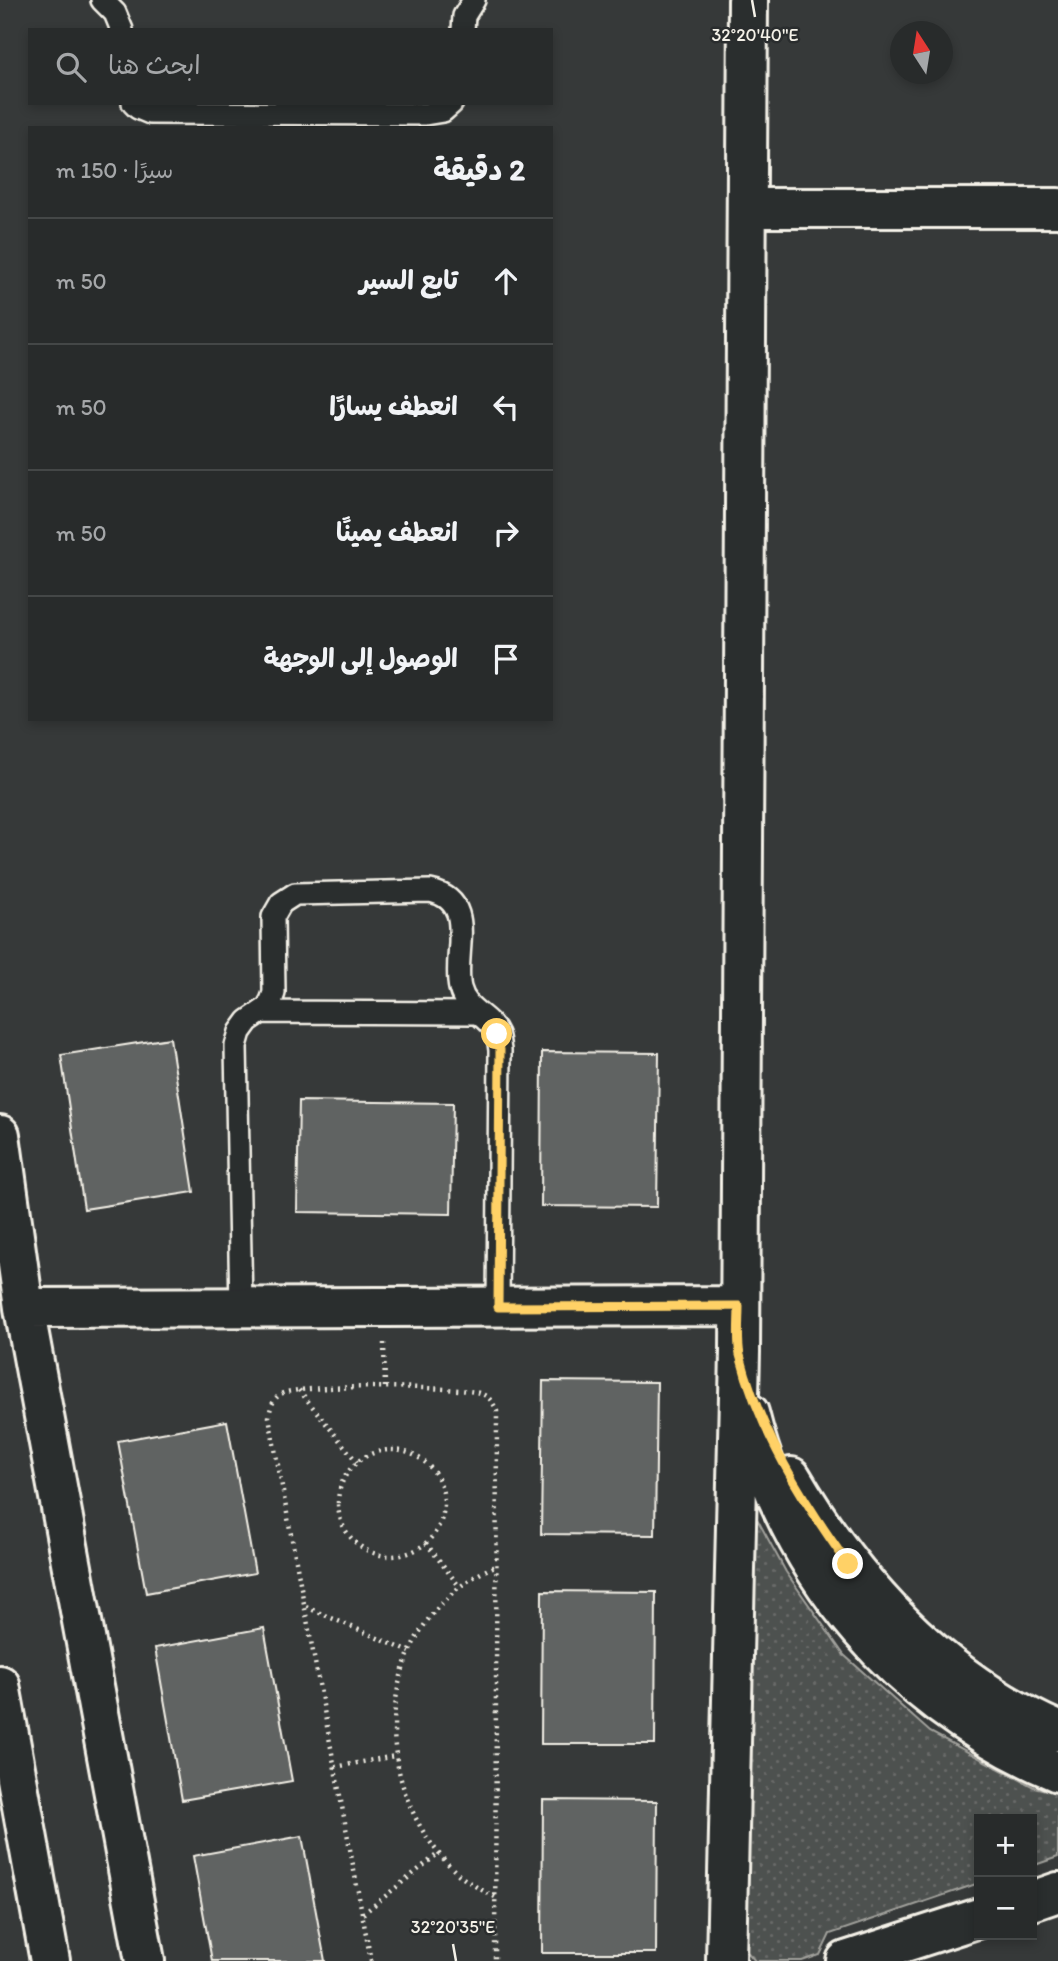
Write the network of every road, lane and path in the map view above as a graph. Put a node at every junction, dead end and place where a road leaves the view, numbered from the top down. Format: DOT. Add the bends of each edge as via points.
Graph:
graph roads {
  1 [pos="102,0"];
  2 [pos="474,0"];
  3 [pos="748,0"];
  4 [pos="121,28"];
  5 [pos="463,28"];
  6 [pos="135,105"];
  7 [pos="450,105"];
  8 [pos="747,208"];
  9 [pos="1058,208"];
  10 [pos="261,1012"];
  11 [pos="475,1013"];
  12 [pos="0,1135"];
  13 [pos="739,1306"];
  14 [pos="241,1307"];
  15 [pos="384,1307"];
  16 [pos="498,1307"];
  17 [pos="24,1308"];
  18 [pos="740,1352"];
  19 [pos="384,1388"];
  20 [pos="298,1389"];
  21 [pos="357,1462"];
  22 [pos="426,1543"];
  23 [pos="497,1564"];
  24 [pos="459,1586"];
  25 [pos="305,1607"];
  26 [pos="410,1653"];
  27 [pos="0,1685"];
  28 [pos="1058,1731"];
  29 [pos="395,1756"];
  30 [pos="335,1767"];
  31 [pos="1058,1772"];
  32 [pos="439,1853"];
  33 [pos="1058,1892"];
  34 [pos="495,1897"];
  35 [pos="1037,1899"];
  36 [pos="363,1914"];
  37 [pos="974,1920"];
  38 [pos="50,1961"];
  39 [pos="145,1961"];
  40 [pos="371,1961"];
  41 [pos="495,1961"];
  42 [pos="726,1961"];
  43 [pos="846,1961"];
  1 -- 4 [label="lane"];
  2 -- 5 [label="lane" via="464,16"];
  3 -- 8 [label="street"];
  6 -- 7 [label="lane" via="150,113 425,114"];
  8 -- 9 [label="street"];
  8 -- 13 [label="street"];
  10 -- 11 [label="lane"];
  10 -- 11 [label="lane" via="274,993 272,925 281,903 295,894 430,891 454,902 459,914 459,985"];
  10 -- 14 [label="lane" via="244,1026 236,1046"];
  11 -- 16 [label="lane" via="497,1034 500,1050"];
  12 -- 17 [label="street"];
  13 -- 16 [label="street"];
  13 -- 18 [label="street"];
  14 -- 15 [label="street"];
  14 -- 17 [label="street"];
  15 -- 16 [label="street"];
  15 -- 19 [label="path"];
  17 -- 39 [label="street"];
  18 -- 28 [label="street" via="784,1463 848,1564 913,1634 977,1688"];
  18 -- 31 [label="street" via="750,1415 768,1477 828,1590 868,1640 913,1685 965,1724"];
  18 -- 42 [label="street"];
  19 -- 20 [label="path"];
  19 -- 23 [label="path" via="469,1391 489,1397 494,1404 498,1422"];
  20 -- 21 [label="path"];
  20 -- 25 [label="path" via="280,1394 269,1417"];
  21 -- 22 [label="path" via="393,1449 426,1462 444,1491 445,1508 440,1525"];
  21 -- 22 [label="path" via="342,1482 337,1508 353,1541 384,1556 401,1556"];
  22 -- 24 [label="path"];
  23 -- 24 [label="path"];
  23 -- 34 [label="path"];
  24 -- 26 [label="path" via="414,1641"];
  25 -- 26 [label="path"];
  25 -- 30 [label="path"];
  26 -- 29 [label="path" via="396,1695"];
  27 -- 38 [label="street"];
  29 -- 30 [label="path"];
  29 -- 32 [label="path" via="404,1795"];
  30 -- 36 [label="path"];
  32 -- 34 [label="path" via="456,1872"];
  32 -- 36 [label="path"];
  33 -- 35 [label="street"];
  34 -- 41 [label="path"];
  36 -- 40 [label="path"];
  37 -- 43 [label="street"];
}
